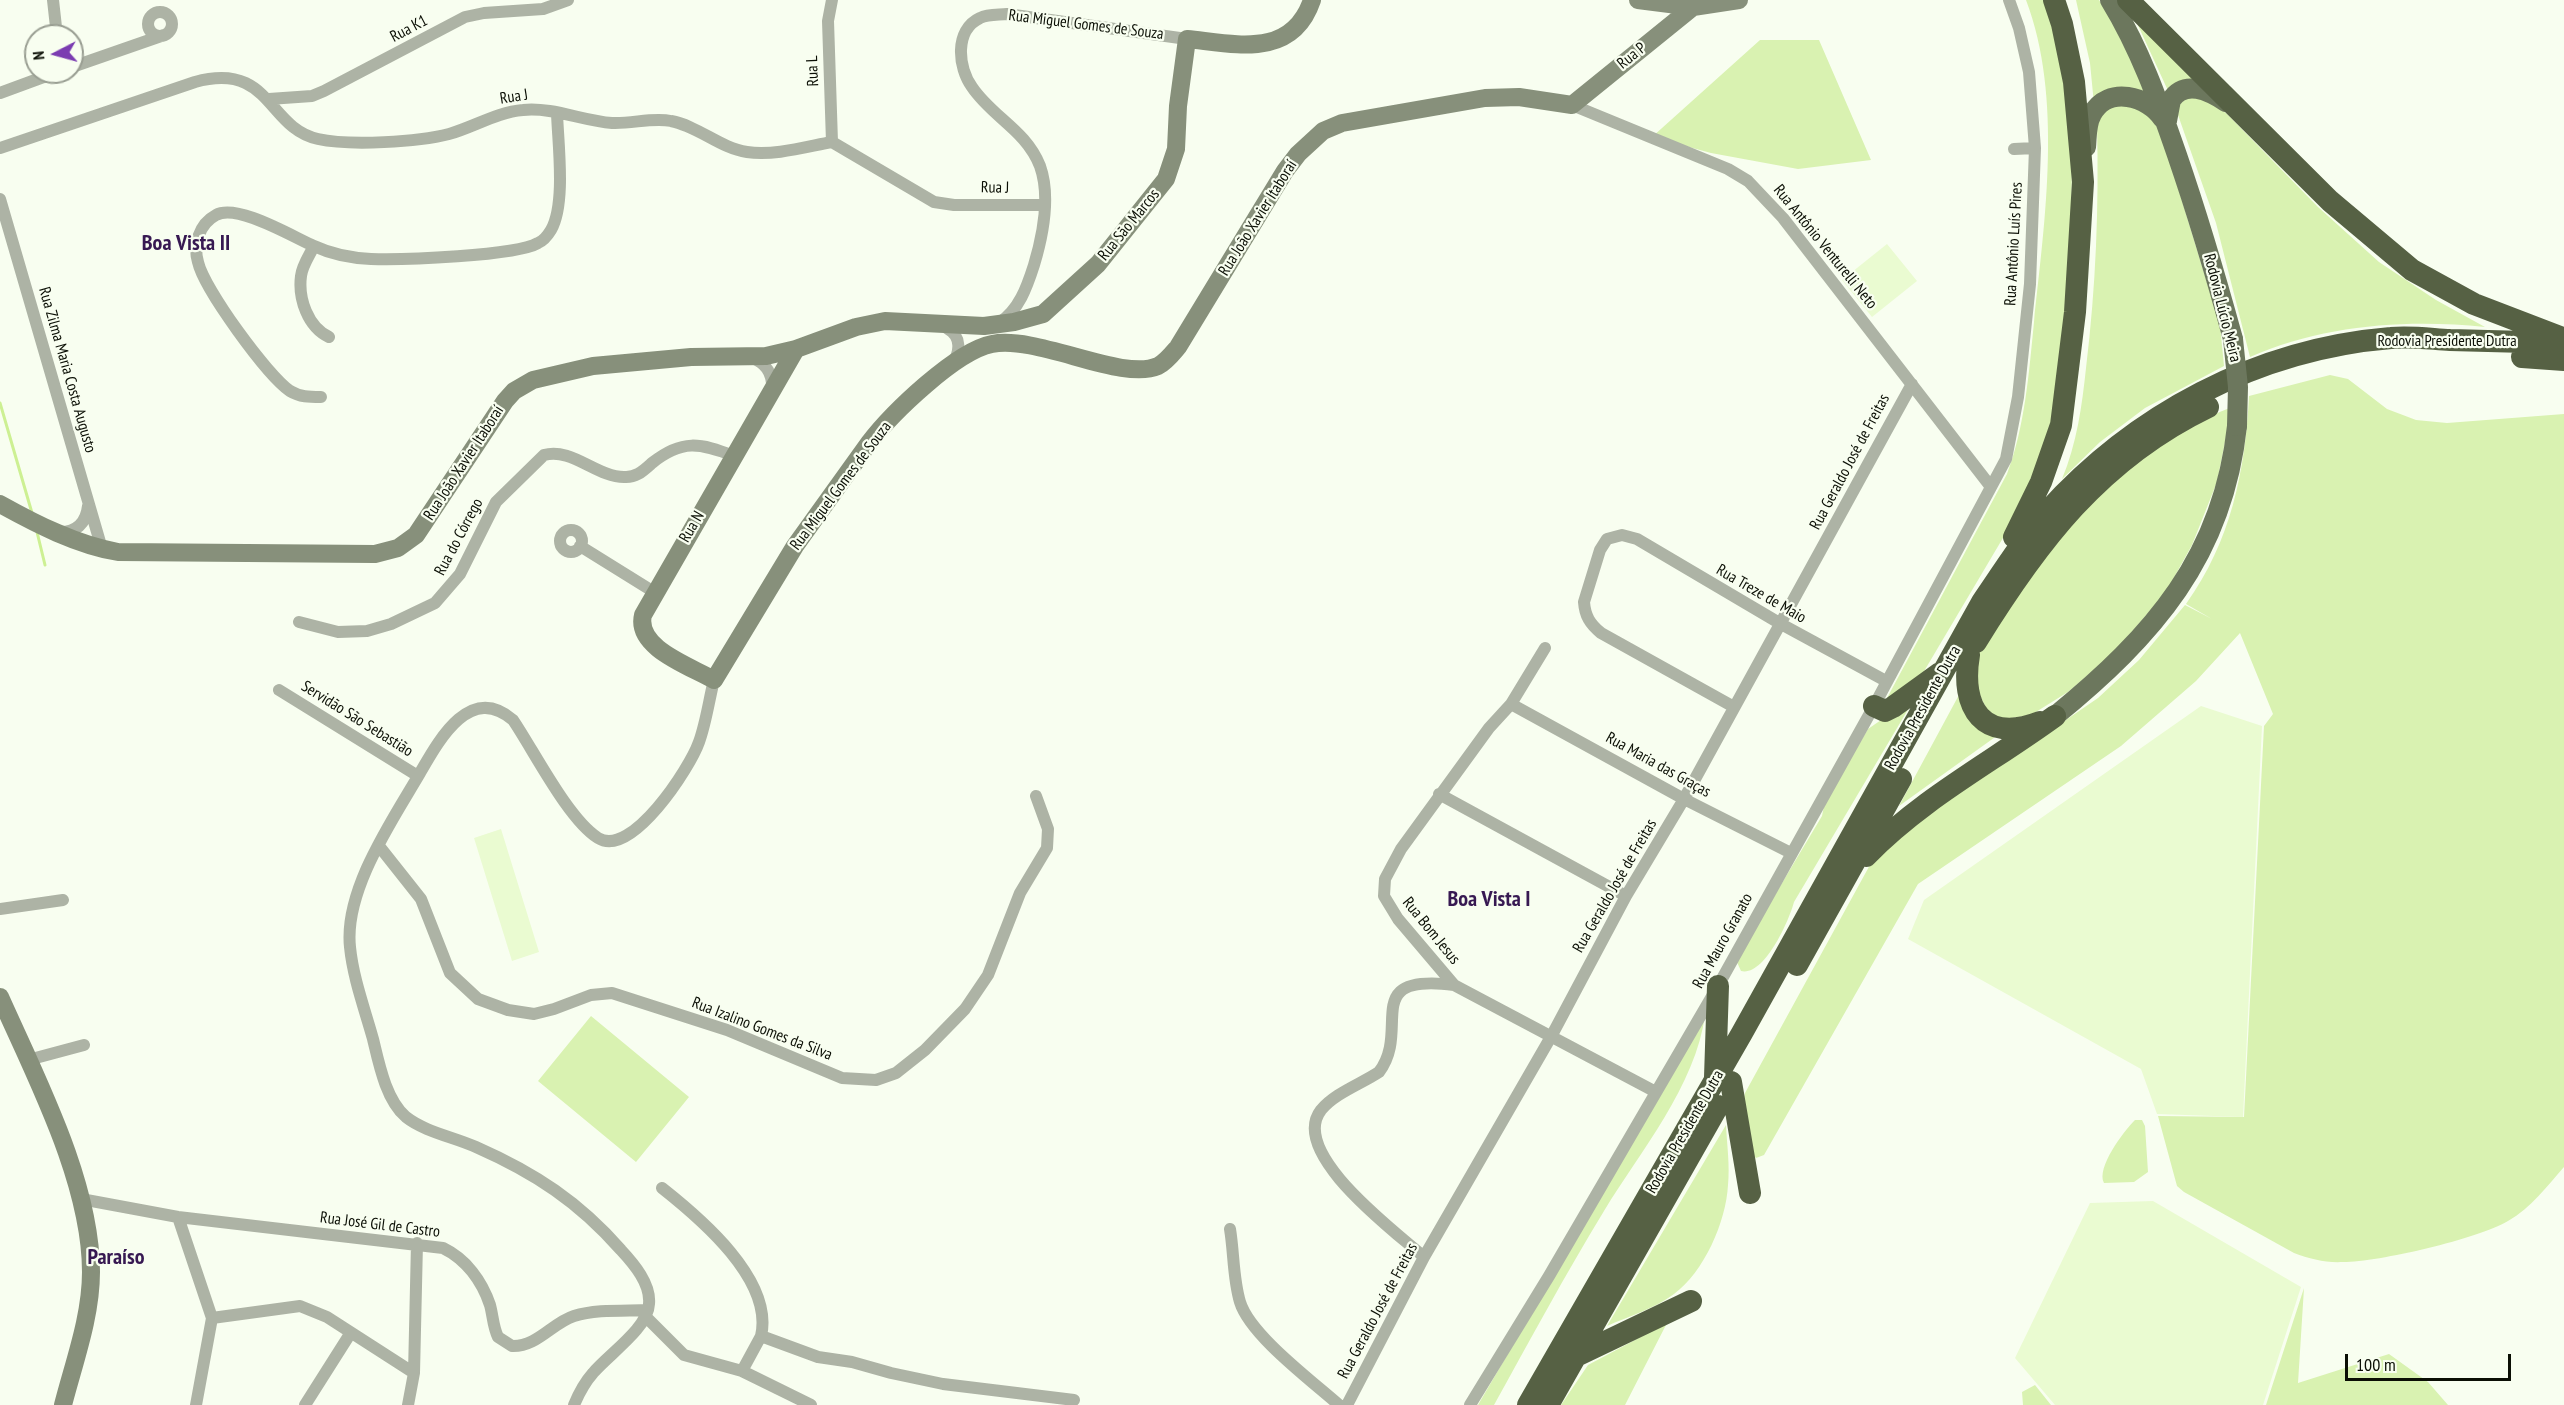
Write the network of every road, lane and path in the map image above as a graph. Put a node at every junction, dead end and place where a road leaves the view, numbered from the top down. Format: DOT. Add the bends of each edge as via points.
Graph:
graph roads {
  1 [pos="53,0"];
  2 [pos="568,0"];
  3 [pos="832,0"];
  4 [pos="1312,0"];
  5 [pos="1638,0"];
  6 [pos="1738,0"];
  7 [pos="2009,0"];
  8 [pos="2054,0"];
  9 [pos="2110,0"];
  10 [pos="2128,0"];
  11 [pos="1693,7"];
  12 [pos="56,24"];
  13 [pos="164,35"];
  14 [pos="1187,39"];
  15 [pos="84,63"];
  16 [pos="24,84"];
  17 [pos="0,93"];
  18 [pos="269,99"];
  19 [pos="1572,105"];
  20 [pos="2233,107"];
  21 [pos="557,113"];
  22 [pos="2167,124"];
  23 [pos="832,142"];
  24 [pos="0,148"];
  25 [pos="2035,148"];
  26 [pos="2014,149"];
  27 [pos="2083,182"];
  28 [pos="0,199"];
  29 [pos="1045,205"];
  30 [pos="314,246"];
  31 [pos="1018,303"];
  32 [pos="1028,319"];
  33 [pos="939,326"];
  34 [pos="996,328"];
  35 [pos="329,337"];
  36 [pos="2564,341"];
  37 [pos="1022,343"];
  38 [pos="796,349"];
  39 [pos="752,358"];
  40 [pos="2564,360"];
  41 [pos="955,362"];
  42 [pos="1912,384"];
  43 [pos="771,397"];
  44 [pos="321,398"];
  45 [pos="734,456"];
  46 [pos="1991,487"];
  47 [pos="88,502"];
  48 [pos="0,504"];
  49 [pos="57,532"];
  50 [pos="580,546"];
  51 [pos="102,549"];
  52 [pos="654,592"];
  53 [pos="1982,602"];
  54 [pos="299,622"];
  55 [pos="1781,624"];
  56 [pos="1545,648"];
  57 [pos="1968,655"];
  58 [pos="1946,668"];
  59 [pos="714,680"];
  60 [pos="1886,681"];
  61 [pos="279,690"];
  62 [pos="1511,705"];
  63 [pos="1734,706"];
  64 [pos="1874,706"];
  65 [pos="2055,716"];
  66 [pos="418,776"];
  67 [pos="1439,794"];
  68 [pos="1036,796"];
  69 [pos="1684,799"];
  70 [pos="379,846"];
  71 [pos="1791,853"];
  72 [pos="1848,875"];
  73 [pos="1626,896"];
  74 [pos="63,900"];
  75 [pos="0,909"];
  76 [pos="1454,985"];
  77 [pos="1718,986"];
  78 [pos="0,997"];
  79 [pos="1552,1035"];
  80 [pos="84,1045"];
  81 [pos="28,1060"];
  82 [pos="1723,1081"];
  83 [pos="1654,1091"];
  84 [pos="662,1188"];
  85 [pos="1750,1193"];
  86 [pos="81,1199"];
  87 [pos="178,1217"];
  88 [pos="1230,1229"];
  89 [pos="417,1243"];
  90 [pos="1424,1257"];
  91 [pos="1613,1258"];
  92 [pos="1691,1301"];
  93 [pos="647,1314"];
  94 [pos="212,1318"];
  95 [pos="350,1334"];
  96 [pos="760,1336"];
  97 [pos="1576,1356"];
  98 [pos="742,1371"];
  99 [pos="414,1373"];
  100 [pos="1074,1400"];
  101 [pos="63,1405"];
  102 [pos="196,1405"];
  103 [pos="305,1405"];
  104 [pos="408,1405"];
  105 [pos="574,1405"];
  106 [pos="811,1405"];
  107 [pos="1339,1405"];
  108 [pos="1347,1405"];
  109 [pos="1470,1405"];
  110 [pos="1515,1405"];
  111 [pos="1528,1405"];
  112 [pos="1548,1405"];
  1 -- 12 [label="street"];
  2 -- 18 [label="street, Rua K1" via="543,9 474,14 324,91 298,98"];
  3 -- 23 [label="street, Rua L" via="828,21"];
  4 -- 14 [label="street, Rua Miguel Gomes de Souza" via="1298,28 1268,42 1238,44"];
  5 -- 11 [label="street"];
  6 -- 11 [label="street"];
  7 -- 25 [label="street, Rua Antônio Luís Pires" via="2029,72"];
  8 -- 27 [label="highway" via="2074,81"];
  9 -- 22 [label="main road, Rodovia Lúcio Meira" via="2143,60"];
  10 -- 20 [label="highway"];
  11 -- 19 [label="street, Rua P"];
  13 -- 15 [label="street"];
  14 -- 29 [label="street, Rua Miguel Gomes de Souza" via="1007,14 980,18 967,29 961,56 966,77 976,93 1027,142 1042,173"];
  14 -- 32 [label="street, Rua São Marcos" via="1176,149 1166,179 1098,264 1052,309"];
  16 -- 17 [label="street"];
  18 -- 21 [label="street, Rua J" via="300,132 318,139 344,141 436,137 513,111"];
  18 -- 24 [label="street, Rua J" via="232,78 206,78"];
  19 -- 37 [label="street, Rua João Xavier Itaboraí" via="1519,97 1485,98 1332,127 1310,141 1285,171 1185,337 1165,362 1151,368 1131,368"];
  19 -- 42 [label="street, Rua Antônio Venturelli Neto" via="1728,169 1748,181 1783,218"];
  20 -- 22 [label="main road" via="2206,90 2186,89 2171,100"];
  20 -- 36 [label="highway" via="2330,201 2412,270 2474,304"];
  21 -- 23 [label="street, Rua J" via="615,123 672,121 746,152 777,152"];
  21 -- 30 [label="street" via="558,209 550,232 538,244 514,251 383,259 353,257"];
  22 -- 27 [label="main road" via="2153,107 2138,98 2116,97 2099,104 2090,118"];
  22 -- 65 [label="main road, Rodovia Lúcio Meira, bridge" via="2232,339 2238,387 2237,426 2228,475 2199,555 2175,596 2132,649"];
  23 -- 29 [label="street, Rua J" via="934,202"];
  25 -- 26 [label="street"];
  25 -- 46 [label="street, Rua Antônio Luís Pires" via="2030,284 2018,397 2006,459"];
  27 -- 53 [label="highway" via="2075,312 2061,425 2041,483"];
  28 -- 47 [label="street, Rua Zilma Maria Costa Augusto"];
  29 -- 31 [label="street, Rua Miguel Gomes de Souza" via="1037,253"];
  30 -- 35 [label="street" via="301,275 302,295 315,328"];
  30 -- 44 [label="street" via="273,226 225,212 215,215 202,229 196,253 206,280 267,370 292,392"];
  31 -- 32 [label="street"];
  31 -- 34 [label="street, Rua Miguel Gomes de Souza"];
  32 -- 34 [label="street, Rua São Marcos"];
  32 -- 37 [label="street"];
  33 -- 34 [label="street, Rua João Xavier Itaboraí"];
  33 -- 38 [label="street, Rua João Xavier Itaboraí" via="898,321 872,323"];
  33 -- 41 [label="street" via="954,333 958,344"];
  34 -- 37 [label="street"];
  34 -- 41 [label="street, Rua Miguel Gomes de Souza"];
  36 -- 53 [label="highway, Rodovia Presidente Dutra" via="2393,338 2311,349 2258,367 2167,411 2107,453 2046,513"];
  37 -- 41 [label="street, Rua Miguel Gomes de Souza" via="982,346"];
  38 -- 39 [label="street, Rua João Xavier Itaboraí"];
  38 -- 43 [label="street, Rua N"];
  39 -- 43 [label="street" via="769,371"];
  39 -- 51 [label="street, Rua João Xavier Itaboraí" via="691,357 593,366 522,386 496,413 416,535 398,548 366,554 141,553"];
  40 -- 57 [label="highway, Rodovia Presidente Dutra" via="2469,353 2354,356 2314,363 2257,383 2199,411 2143,444 2066,514 2032,555"];
  41 -- 59 [label="street, Rua Miguel Gomes de Souza" via="869,442 795,546"];
  42 -- 46 [label="street, Rua Antônio Venturelli Neto"];
  42 -- 55 [label="street, Rua Geraldo José de Freitas"];
  43 -- 45 [label="street, Rua N"];
  45 -- 52 [label="street, Rua N"];
  45 -- 54 [label="street, Rua do Córrego" via="708,446 683,446 671,450 639,474 624,477 562,456 544,455 496,502 460,574 435,603 368,631 338,632"];
  46 -- 60 [label="street, Rua Mauro Granato"];
  47 -- 49 [label="street" via="87,515 80,526"];
  47 -- 51 [label="street, Rua Zilma Maria Costa Augusto"];
  48 -- 49 [label="street, Rua João Xavier Itaboraí"];
  49 -- 51 [label="street, Rua João Xavier Itaboraí"];
  50 -- 52 [label="street"];
  52 -- 59 [label="street, Rua N" via="641,621 644,635 657,648"];
  53 -- 58 [label="highway, Rodovia Presidente Dutra"];
  55 -- 60 [label="street, Rua Treze de Maio"];
  55 -- 63 [label="street, Rua Geraldo José de Freitas"];
  55 -- 63 [label="street, Rua Treze de Maio" via="1637,540 1622,535 1607,539 1600,550 1584,602 1588,619 1601,633"];
  56 -- 62 [label="street, Rua Bom Jesus"];
  57 -- 65 [label="highway" via="1967,694 1981,718 2008,729"];
  57 -- 72 [label="highway, Rodovia Presidente Dutra"];
  58 -- 64 [label="highway" via="1893,707 1885,711"];
  58 -- 82 [label="highway, Rodovia Presidente Dutra"];
  59 -- 66 [label="street" via="699,742 685,771 645,822 621,840 599,839 579,820 513,720 494,708 474,711 451,725"];
  60 -- 64 [label="street, Rua Mauro Granato"];
  61 -- 66 [label="street, Servidão São Sebastião"];
  62 -- 67 [label="street, Rua Bom Jesus"];
  62 -- 69 [label="street, Rua Maria das Graças"];
  63 -- 69 [label="street, Rua Geraldo José de Freitas"];
  64 -- 71 [label="street, Rua Mauro Granato"];
  65 -- 72 [label="highway" via="1927,802"];
  66 -- 70 [label="street"];
  67 -- 73 [label="street"];
  67 -- 76 [label="street, Rua Bom Jesus" via="1401,849 1384,888 1398,919"];
  68 -- 70 [label="street, Rua Izalino Gomes da Silva" via="1048,830 1047,848 1020,893 988,975 965,1009 908,1066 886,1078 866,1081 842,1078 727,1030 622,995 591,995 534,1014 478,999 450,974 421,899"];
  69 -- 71 [label="street, Rua Maria das Graças"];
  69 -- 73 [label="street, Rua Geraldo José de Freitas"];
  70 -- 93 [label="street" via="361,880 350,946 379,1062 396,1106 424,1127 497,1156 541,1179 582,1208 640,1275 648,1290"];
  71 -- 77 [label="street, Rua Mauro Granato"];
  72 -- 82 [label="highway, Rodovia Presidente Dutra"];
  73 -- 79 [label="street, Rua Geraldo José de Freitas"];
  74 -- 75 [label="street"];
  76 -- 79 [label="street, Rua Bom Jesus"];
  76 -- 90 [label="street" via="1411,985 1396,996 1383,1066 1329,1103 1316,1120 1316,1139 1333,1171"];
  77 -- 82 [label="highway"];
  77 -- 83 [label="street, Rua Mauro Granato"];
  78 -- 81 [label="street"];
  79 -- 83 [label="street, Rua Bom Jesus"];
  79 -- 90 [label="street, Rua Geraldo José de Freitas"];
  80 -- 81 [label="street"];
  81 -- 86 [label="street" via="63,1142"];
  82 -- 85 [label="highway"];
  82 -- 91 [label="highway, Rodovia Presidente Dutra"];
  82 -- 97 [label="highway, Rodovia Presidente Dutra"];
  83 -- 109 [label="street, Rua Mauro Granato"];
  84 -- 96 [label="street" via="706,1224 732,1255 759,1305"];
  86 -- 87 [label="street, Rua José Gil de Castro"];
  86 -- 101 [label="street" via="89,1248 90,1294"];
  87 -- 89 [label="street, Rua José Gil de Castro"];
  87 -- 94 [label="street"];
  88 -- 107 [label="street" via="1240,1302 1252,1327"];
  89 -- 93 [label="street, Rua José Gil de Castro" via="443,1248 466,1264 485,1295 498,1337 507,1344 525,1345 579,1314"];
  89 -- 99 [label="street"];
  90 -- 108 [label="street, Rua Geraldo José de Freitas"];
  91 -- 110 [label="highway"];
  91 -- 111 [label="highway, Rodovia Presidente Dutra"];
  92 -- 97 [label="highway"];
  93 -- 98 [label="street" via="684,1355"];
  93 -- 105 [label="street" via="593,1374"];
  94 -- 95 [label="street" via="300,1306 322,1314"];
  94 -- 102 [label="street"];
  95 -- 99 [label="street"];
  95 -- 103 [label="street"];
  96 -- 98 [label="street"];
  96 -- 100 [label="street" via="818,1357 943,1384"];
  97 -- 112 [label="highway, Rodovia Presidente Dutra"];
  98 -- 106 [label="street"];
  99 -- 104 [label="street"];
}
